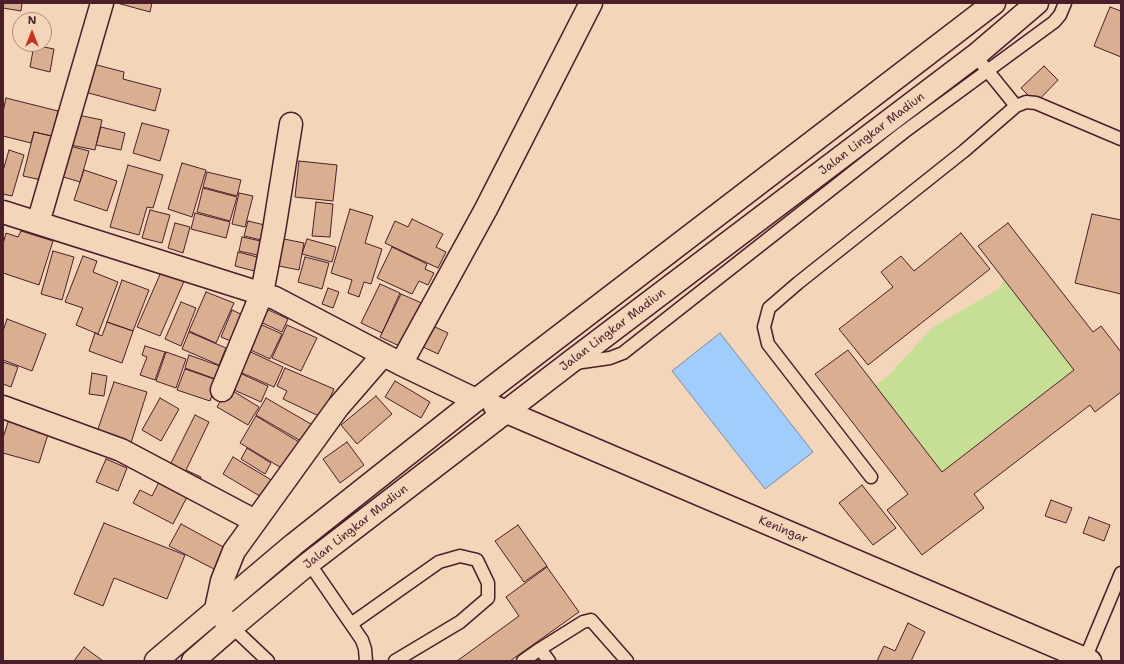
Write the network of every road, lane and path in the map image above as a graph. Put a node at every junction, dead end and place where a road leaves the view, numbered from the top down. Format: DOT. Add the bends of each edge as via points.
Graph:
graph roads {
  1 [pos="102,3"];
  2 [pos="591,3"];
  3 [pos="994,3"];
  4 [pos="1037,3"];
  5 [pos="1065,3"];
  6 [pos="981,63"];
  7 [pos="1016,106"];
  8 [pos="291,124"];
  9 [pos="1121,139"];
  10 [pos="806,148"];
  11 [pos="822,171"];
  12 [pos="3,212"];
  13 [pos="38,223"];
  14 [pos="262,293"];
  15 [pos="392,360"];
  16 [pos="568,364"];
  17 [pos="222,390"];
  18 [pos="476,400"];
  19 [pos="3,408"];
  20 [pos="506,412"];
  21 [pos="871,477"];
  22 [pos="256,521"];
  23 [pos="309,563"];
  24 [pos="1121,573"];
  25 [pos="216,609"];
  26 [pos="351,624"];
  27 [pos="232,627"];
  28 [pos="176,643"];
  29 [pos="540,649"];
  30 [pos="1087,660"];
  31 [pos="156,661"];
  32 [pos="194,661"];
  33 [pos="268,661"];
  34 [pos="366,661"];
  35 [pos="395,661"];
  36 [pos="523,661"];
  37 [pos="549,661"];
  38 [pos="628,661"];
  1 -- 13 [label="street"];
  2 -- 15 [label="street" via="486,209"];
  3 -- 10 [label="street, Jalan Lingkar Madiun"];
  4 -- 6 [label="street, Jalan Lingkar Madiun"];
  5 -- 6 [label="lane" via="1054,22"];
  6 -- 7 [label="lane"];
  6 -- 11 [label="street, Jalan Lingkar Madiun"];
  6 -- 16 [label="lane" via="898,137 623,353 610,358"];
  7 -- 9 [label="lane" via="1026,102 1036,103"];
  7 -- 21 [label="lane" via="769,308 764,327 768,344"];
  8 -- 14 [label="street"];
  10 -- 11 [label="street"];
  10 -- 18 [label="street, Jalan Lingkar Madiun"];
  11 -- 16 [label="street, Jalan Lingkar Madiun"];
  12 -- 13 [label="street, Keningar"];
  13 -- 14 [label="street, Keningar"];
  14 -- 15 [label="street, Keningar"];
  14 -- 17 [label="street"];
  15 -- 18 [label="street, Keningar"];
  15 -- 22 [label="street" via="338,407"];
  16 -- 20 [label="street, Jalan Lingkar Madiun"];
  18 -- 20 [label="street, Keningar"];
  18 -- 25 [label="street, Jalan Lingkar Madiun"];
  19 -- 22 [label="street" via="120,450"];
  20 -- 23 [label="street, Jalan Lingkar Madiun"];
  20 -- 30 [label="street, Keningar"];
  22 -- 25 [label="street" via="234,551 227,566"];
  23 -- 26 [label="lane"];
  23 -- 27 [label="street, Jalan Lingkar Madiun"];
  24 -- 30 [label="lane"];
  25 -- 27 [label="street"];
  25 -- 28 [label="street, Jalan Lingkar Madiun"];
  26 -- 34 [label="lane" via="362,640"];
  26 -- 35 [label="lane" via="439,562 460,556 477,560 488,583 488,598 460,622"];
  27 -- 32 [label="street, Jalan Lingkar Madiun"];
  27 -- 33 [label="lane"];
  28 -- 31 [label="street, Jalan Lingkar Madiun"];
  28 -- 32 [label="lane"];
  29 -- 36 [label="lane"];
  29 -- 37 [label="lane"];
  29 -- 38 [label="lane" via="582,622 591,620"];
}
